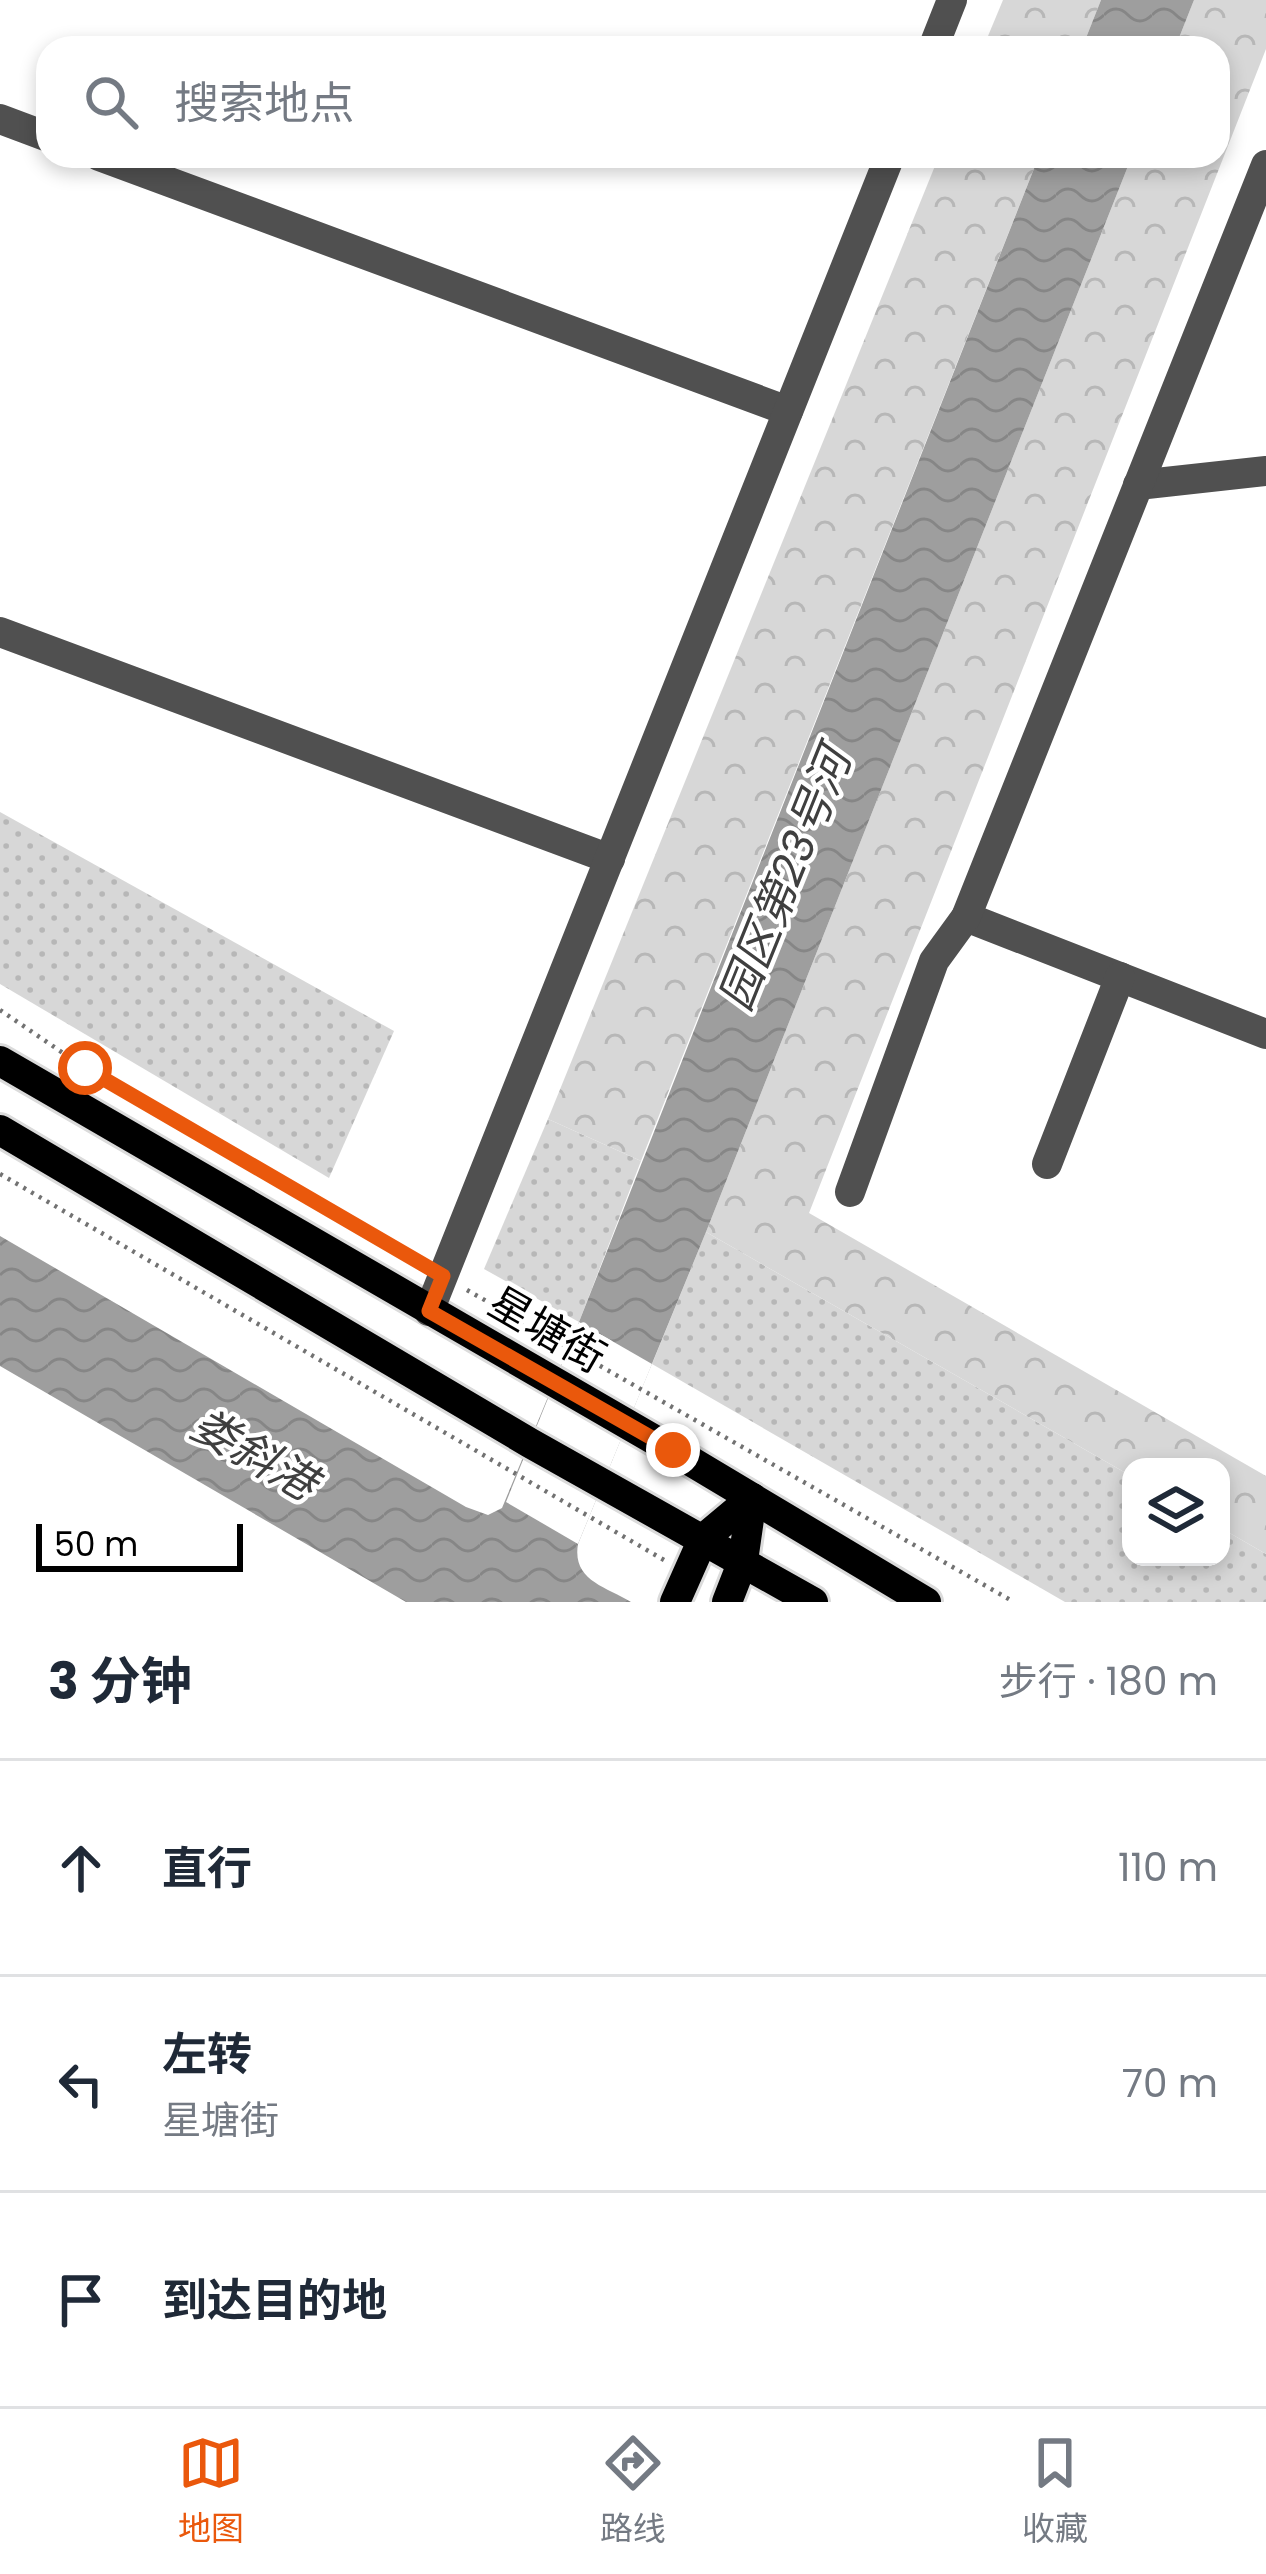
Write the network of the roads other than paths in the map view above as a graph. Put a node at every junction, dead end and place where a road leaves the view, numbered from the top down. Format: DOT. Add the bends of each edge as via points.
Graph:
graph roads {
  1 [pos="952,0"];
  2 [pos="938,36"];
  3 [pos="0,119"];
  4 [pos="36,132"];
  5 [pos="1266,165"];
  6 [pos="131,168"];
  7 [pos="885,168"];
  8 [pos="788,411"];
  9 [pos="1266,471"];
  10 [pos="1138,485"];
  11 [pos="0,632"];
  12 [pos="610,860"];
  13 [pos="966,917"];
  14 [pos="1120,976"];
  15 [pos="1266,1034"];
  16 [pos="0,1061"];
  17 [pos="0,1130"];
  18 [pos="1047,1164"];
  19 [pos="850,1192"];
  20 [pos="429,1311"];
  21 [pos="752,1498"];
  22 [pos="703,1539"];
  23 [pos="742,1562"];
  24 [pos="675,1602"];
  25 [pos="727,1602"];
  26 [pos="813,1602"];
  27 [pos="926,1602"];
  1 -- 2 [label="lane"];
  3 -- 4 [label="lane"];
  5 -- 10 [label="lane"];
  6 -- 8 [label="lane"];
  7 -- 8 [label="lane"];
  8 -- 12 [label="lane"];
  9 -- 10 [label="lane"];
  10 -- 13 [label="lane"];
  11 -- 12 [label="lane"];
  12 -- 20 [label="lane"];
  13 -- 14 [label="lane"];
  13 -- 19 [label="lane" via="934,961"];
  14 -- 15 [label="lane"];
  14 -- 18 [label="lane"];
  16 -- 20 [label="main road, 星塘街"];
  17 -- 22 [label="main road"];
  20 -- 21 [label="main road, 星塘街"];
  21 -- 22 [label="main road"];
  21 -- 23 [label="main road"];
  21 -- 27 [label="main road, 星塘街"];
  22 -- 23 [label="main road"];
  22 -- 24 [label="main road"];
  23 -- 25 [label="main road"];
  23 -- 26 [label="main road"];
}
